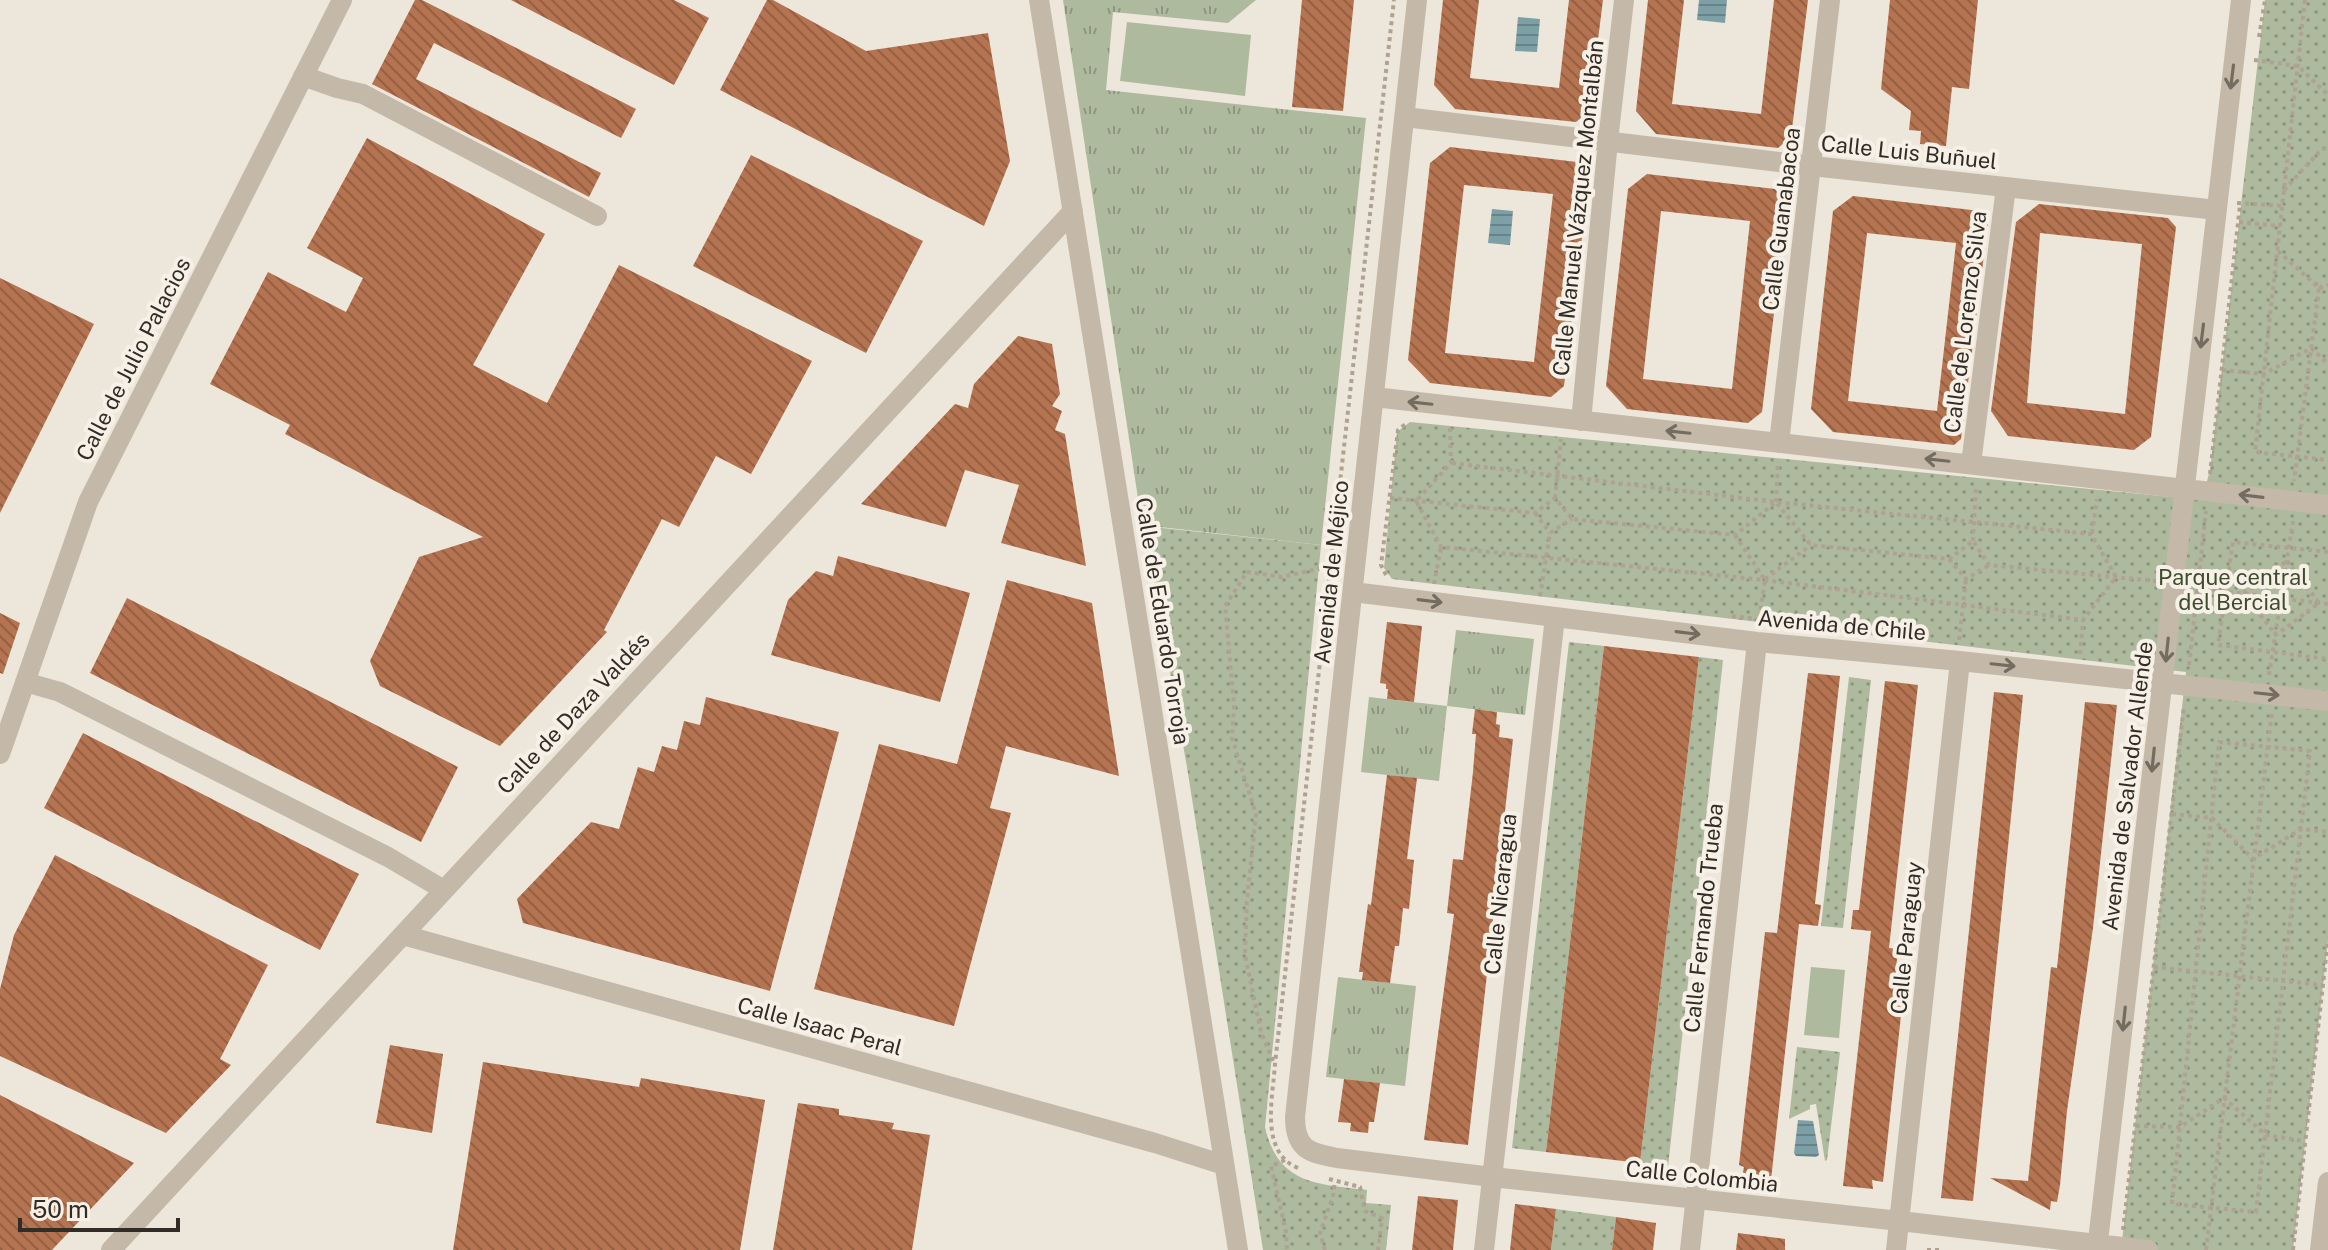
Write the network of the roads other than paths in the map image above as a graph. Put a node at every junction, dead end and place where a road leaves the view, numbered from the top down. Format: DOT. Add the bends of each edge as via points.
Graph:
graph roads {
  1 [pos="342,0"];
  2 [pos="1039,0"];
  3 [pos="1417,0"];
  4 [pos="1624,0"];
  5 [pos="1830,0"];
  6 [pos="2241,0"];
  7 [pos="303,76"];
  8 [pos="1405,117"];
  9 [pos="1608,141"];
  10 [pos="1812,166"];
  11 [pos="2006,187"];
  12 [pos="1073,211"];
  13 [pos="597,216"];
  14 [pos="2229,218"];
  15 [pos="1374,397"];
  16 [pos="1581,421"];
  17 [pos="1778,453"];
  18 [pos="1974,473"];
  19 [pos="2185,488"];
  20 [pos="2328,505"];
  21 [pos="1353,592"];
  22 [pos="1555,617"];
  23 [pos="1757,642"];
  24 [pos="1960,652"];
  25 [pos="25,682"];
  26 [pos="2162,683"];
  27 [pos="2328,701"];
  28 [pos="0,754"];
  29 [pos="444,890"];
  30 [pos="403,935"];
  31 [pos="1302,1147"];
  32 [pos="1224,1165"];
  33 [pos="1492,1177"];
  34 [pos="2328,1182"];
  35 [pos="1696,1199"];
  36 [pos="1900,1221"];
  37 [pos="2098,1247"];
  38 [pos="111,1250"];
  39 [pos="1238,1250"];
  40 [pos="1484,1250"];
  41 [pos="1690,1250"];
  42 [pos="1896,1250"];
  43 [pos="2148,1250"];
  44 [pos="2320,1250"];
  1 -- 7 [label="street, Calle de Julio Palacios"];
  2 -- 12 [label="street, Calle de Eduardo Torroja"];
  3 -- 8 [label="street, Avenida de Méjico"];
  4 -- 9 [label="street, Calle Manuel Vázquez Montalbán"];
  5 -- 10 [label="street, Calle Guanabacoa"];
  6 -- 14 [label="street, Avenida de Salvador Allende, one-way"];
  7 -- 13 [label="street" via="363,94"];
  7 -- 25 [label="street, Calle de Julio Palacios" via="88,502"];
  8 -- 9 [label="street, Calle Luis Buñuel"];
  8 -- 15 [label="street, Avenida de Méjico"];
  9 -- 10 [label="street, Calle Luis Buñuel"];
  9 -- 16 [label="street, Calle Manuel Vázquez Montalbán"];
  10 -- 11 [label="street, Calle Luis Buñuel"];
  10 -- 17 [label="street, Calle Guanabacoa"];
  11 -- 14 [label="street, Calle Luis Buñuel"];
  11 -- 18 [label="street, Calle de Lorenzo Silva"];
  12 -- 29 [label="street, Calle de Daza Valdés"];
  12 -- 32 [label="street, Calle de Eduardo Torroja"];
  14 -- 19 [label="street, Avenida de Salvador Allende, one-way"];
  16 -- 15 [label="street, one-way"];
  15 -- 21 [label="street, Avenida de Méjico"];
  17 -- 16 [label="street, one-way"];
  18 -- 17 [label="street, one-way"];
  18 -- 19 [label="street"];
  20 -- 19 [label="street, one-way" via="2212,481"];
  19 -- 26 [label="street, Avenida de Salvador Allende, one-way"];
  21 -- 22 [label="street, Avenida de Chile, one-way"];
  21 -- 31 [label="street, Avenida de Méjico" via="1295,1117"];
  22 -- 23 [label="street, Avenida de Chile, one-way"];
  22 -- 33 [label="street, Calle Nicaragua"];
  23 -- 24 [label="street, Avenida de Chile"];
  23 -- 35 [label="street, Calle Fernando Trueba"];
  24 -- 26 [label="street, Avenida de Chile, one-way"];
  24 -- 36 [label="street, Calle Paraguay"];
  25 -- 28 [label="street, Calle de Julio Palacios"];
  25 -- 29 [label="street" via="60,692"];
  26 -- 27 [label="street, Avenida de Chile, one-way" via="2272,686"];
  26 -- 37 [label="street, Avenida de Salvador Allende, one-way"];
  29 -- 30 [label="street, Calle de Daza Valdés"];
  30 -- 32 [label="street, Calle Isaac Peral"];
  30 -- 38 [label="street, Calle de Daza Valdés"];
  31 -- 33 [label="street, Calle Colombia" via="1337,1158"];
  32 -- 39 [label="street, Calle de Eduardo Torroja"];
  33 -- 35 [label="street, Calle Colombia"];
  33 -- 40 [label="street, Calle Nicaragua"];
  34 -- 44 [label="street"];
  35 -- 36 [label="street, Calle Colombia"];
  35 -- 41 [label="street, Calle Fernando Trueba"];
  36 -- 37 [label="street, Calle Colombia"];
  36 -- 42 [label="street, Calle Paraguay"];
  37 -- 43 [label="street"];
}
